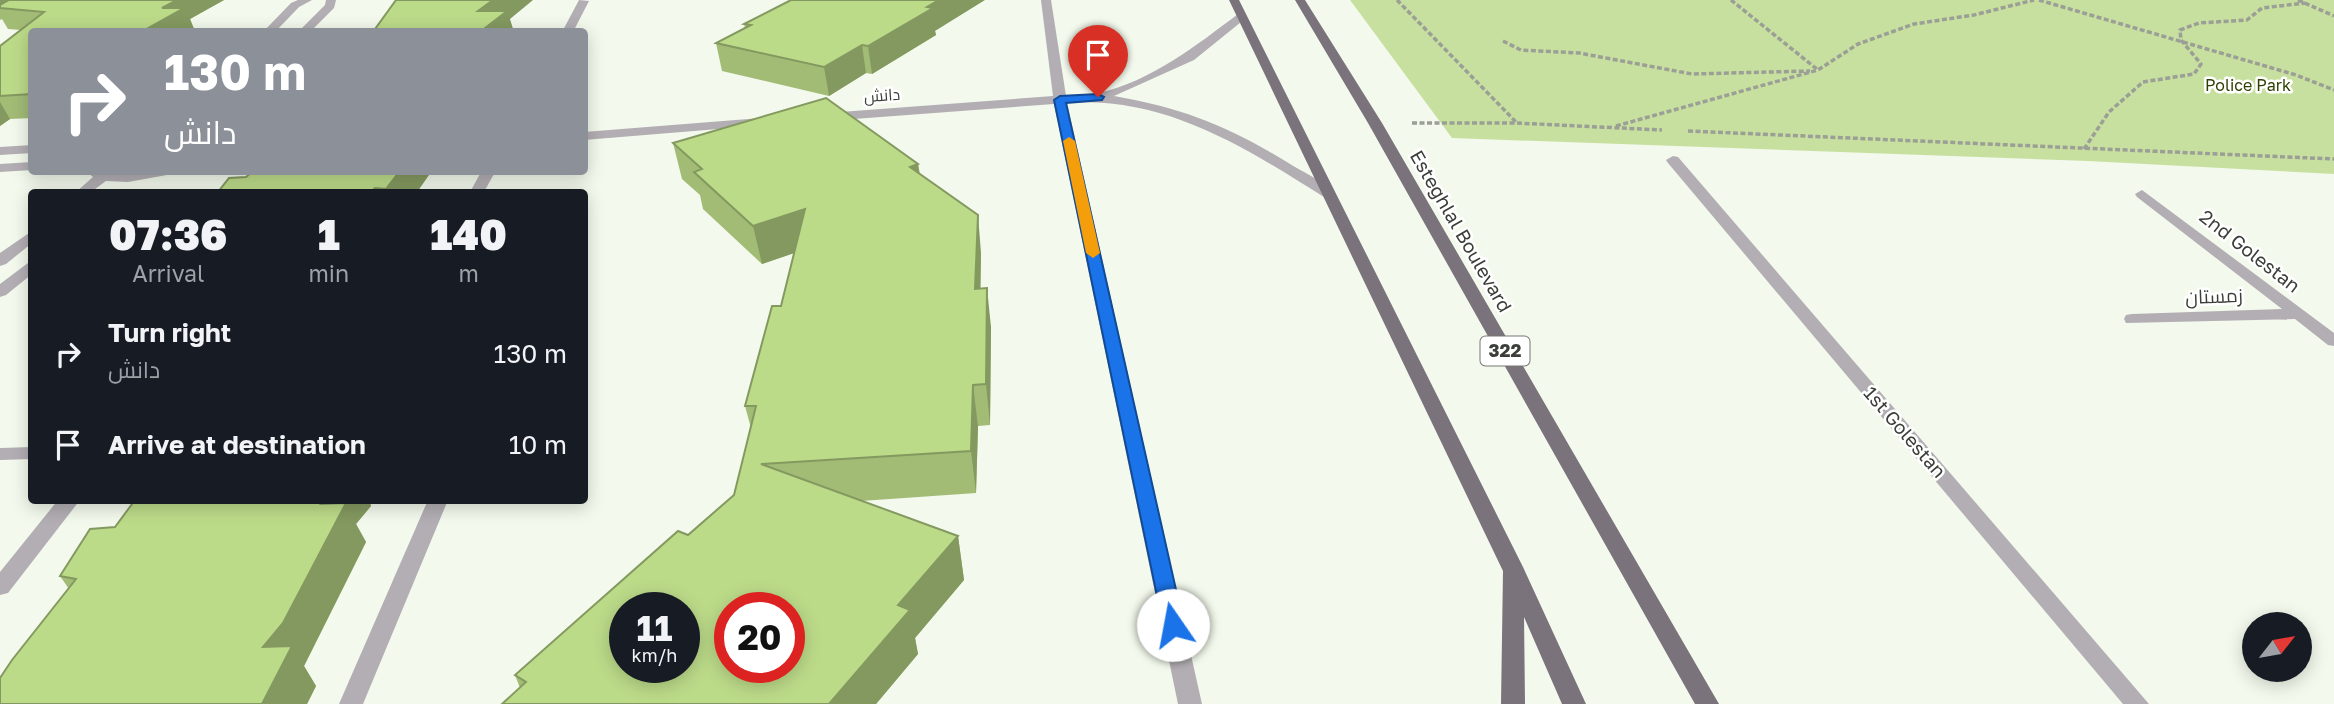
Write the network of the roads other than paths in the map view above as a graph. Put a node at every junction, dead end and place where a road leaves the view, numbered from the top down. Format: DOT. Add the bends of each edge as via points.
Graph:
graph roads {
  1 [pos="307,0"];
  2 [pos="331,0"];
  3 [pos="1046,0"];
  4 [pos="1300,0"];
  5 [pos="584,1"];
  6 [pos="1238,8"];
  7 [pos="272,28"];
  8 [pos="307,28"];
  9 [pos="569,28"];
  10 [pos="1098,97"];
  11 [pos="1060,100"];
  12 [pos="815,118"];
  13 [pos="775,121"];
  14 [pos="588,135"];
  15 [pos="28,149"];
  16 [pos="0,151"];
  17 [pos="1673,160"];
  18 [pos="28,166"];
  19 [pos="0,168"];
  20 [pos="97,175"];
  21 [pos="110,175"];
  22 [pos="146,175"];
  23 [pos="135,177"];
  24 [pos="86,189"];
  25 [pos="121,189"];
  26 [pos="1329,194"];
  27 [pos="2142,194"];
  28 [pos="28,238"];
  29 [pos="0,261"];
  30 [pos="28,268"];
  31 [pos="0,292"];
  32 [pos="2297,314"];
  33 [pos="2132,319"];
  34 [pos="2334,341"];
  35 [pos="28,453"];
  36 [pos="0,454"];
  37 [pos="67,504"];
  38 [pos="436,504"];
  39 [pos="1512,567"];
  40 [pos="0,587"];
  41 [pos="351,704"];
  42 [pos="1190,704"];
  43 [pos="1513,704"];
  44 [pos="1574,704"];
  45 [pos="1707,704"];
  46 [pos="2137,704"];
  1 -- 7 [label="street" via="295,5"];
  2 -- 8 [label="street"];
  3 -- 11 [label="street"];
  4 -- 45 [label="main road, Esteghlal Boulevard / 322" via="1375,122"];
  5 -- 9 [label="street"];
  6 -- 10 [label="street" via="1190,57"];
  6 -- 26 [label="main road"];
  10 -- 11 [label="street, دانش"];
  10 -- 26 [label="street" via="1162,108 1202,122 1253,146"];
  11 -- 12 [label="street, دانش"];
  11 -- 42 [label="street"];
  13 -- 14 [label="street"];
  15 -- 16 [label="street"];
  17 -- 46 [label="street, 1st Golestan"];
  18 -- 19 [label="street"];
  20 -- 24 [label="street"];
  21 -- 23 [label="street"];
  22 -- 23 [label="street"];
  23 -- 25 [label="street"];
  26 -- 39 [label="main road"];
  27 -- 32 [label="street, 2nd Golestan"];
  28 -- 29 [label="street"];
  30 -- 31 [label="street"];
  32 -- 33 [label="street, زمستان"];
  32 -- 34 [label="street, 2nd Golestan"];
  35 -- 36 [label="street"];
  37 -- 40 [label="street"];
  38 -- 41 [label="street"];
  39 -- 43 [label="main road"];
  39 -- 44 [label="main road"];
}
